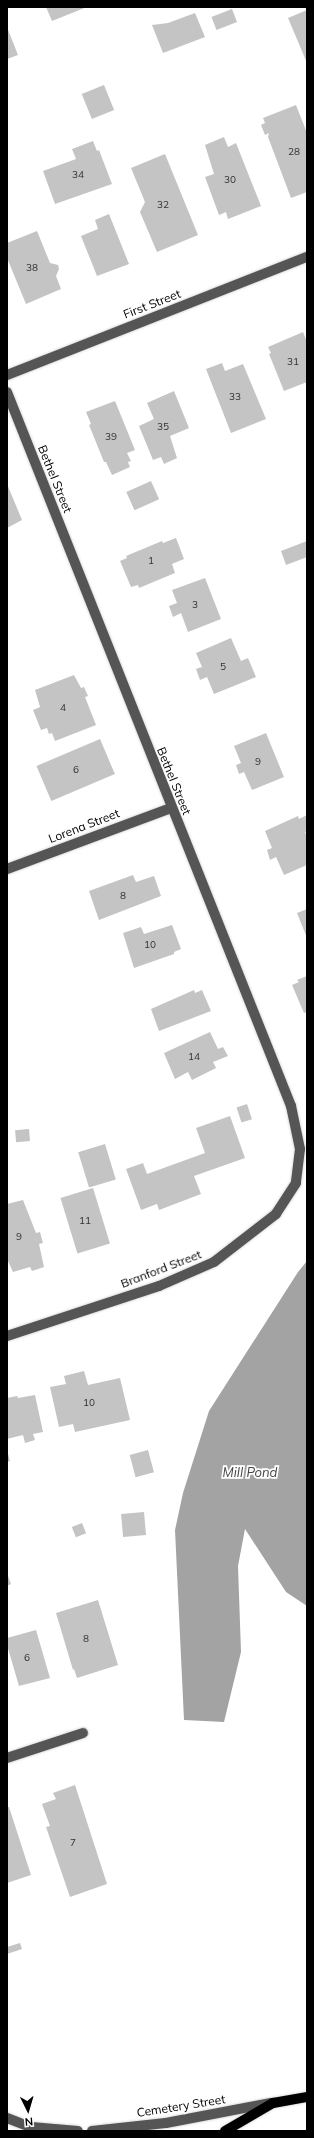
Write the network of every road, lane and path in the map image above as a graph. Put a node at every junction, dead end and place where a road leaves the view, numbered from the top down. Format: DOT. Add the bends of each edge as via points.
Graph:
graph roads {
  1 [pos="307,257"];
  2 [pos="7,375"];
  3 [pos="7,392"];
  4 [pos="171,808"];
  5 [pos="7,869"];
  6 [pos="296,1183"];
  7 [pos="7,1336"];
  8 [pos="84,1733"];
  9 [pos="7,1758"];
  10 [pos="307,2097"];
  11 [pos="273,2103"];
  12 [pos="7,2118"];
  13 [pos="78,2131"];
  14 [pos="92,2131"];
  15 [pos="225,2131"];
  1 -- 2 [label="street, First Street"];
  3 -- 4 [label="street, Bethel Street"];
  4 -- 5 [label="street, Lorena Street"];
  4 -- 6 [label="street, Bethel Street" via="291,1106 300,1149"];
  6 -- 7 [label="street, Branford Street" via="276,1214 214,1262 160,1286"];
  8 -- 9 [label="street"];
  10 -- 11 [label="main road, Cemetery Street"];
  11 -- 14 [label="street, Cemetery Street" via="166,2123"];
  11 -- 15 [label="main road, Cemetery Street"];
  12 -- 13 [label="street" via="31,2127"];
}
